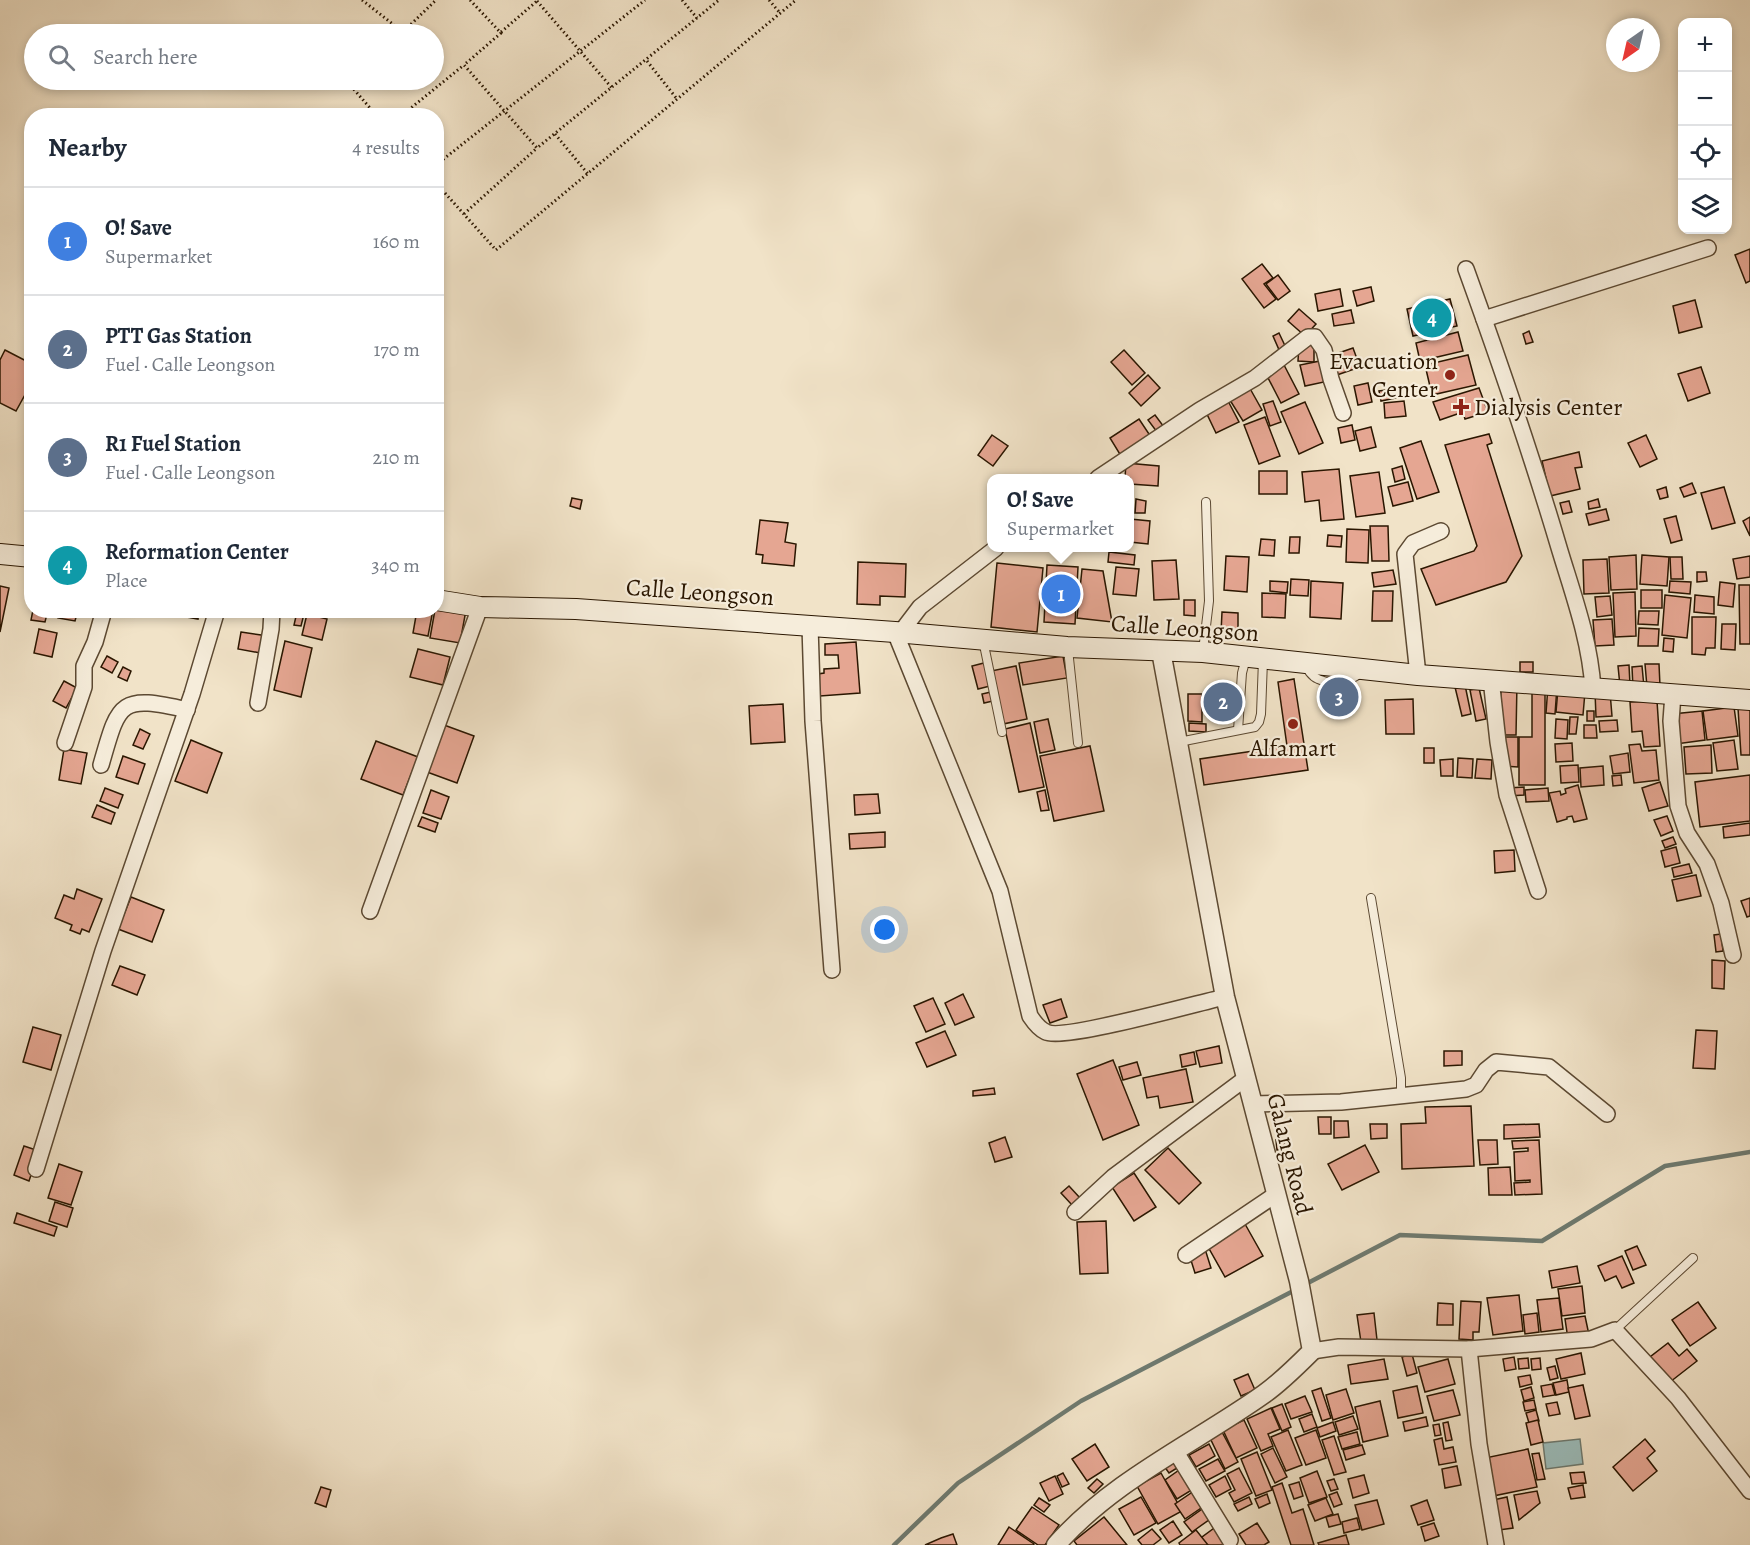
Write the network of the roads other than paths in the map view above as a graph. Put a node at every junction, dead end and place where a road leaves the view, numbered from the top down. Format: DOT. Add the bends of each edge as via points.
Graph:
graph roads {
  1 [pos="1708,248"];
  2 [pos="1466,269"];
  3 [pos="1484,319"];
  4 [pos="1343,413"];
  5 [pos="1120,471"];
  6 [pos="1206,502"];
  7 [pos="1441,531"];
  8 [pos="991,552"];
  9 [pos="0,554"];
  10 [pos="24,556"];
  11 [pos="444,601"];
  12 [pos="480,607"];
  13 [pos="102,618"];
  14 [pos="215,618"];
  15 [pos="272,618"];
  16 [pos="810,626"];
  17 [pos="898,632"];
  18 [pos="983,640"];
  19 [pos="1067,647"];
  20 [pos="1161,651"];
  21 [pos="1203,652"];
  22 [pos="1255,658"];
  23 [pos="1418,675"];
  24 [pos="1491,679"];
  25 [pos="1593,689"];
  26 [pos="1673,694"];
  27 [pos="1750,700"];
  28 [pos="258,703"];
  29 [pos="187,710"];
  30 [pos="1238,730"];
  31 [pos="1002,732"];
  32 [pos="1177,742"];
  33 [pos="66,743"];
  34 [pos="1078,743"];
  35 [pos="101,765"];
  36 [pos="1538,891"];
  37 [pos="1371,898"];
  38 [pos="370,911"];
  39 [pos="1732,955"];
  40 [pos="832,970"];
  41 [pos="1225,997"];
  42 [pos="1246,1078"];
  43 [pos="1401,1095"];
  44 [pos="1254,1104"];
  45 [pos="1606,1114"];
  46 [pos="36,1169"];
  47 [pos="1275,1195"];
  48 [pos="1075,1212"];
  49 [pos="1186,1255"];
  50 [pos="1693,1258"];
  51 [pos="1615,1330"];
  52 [pos="1312,1347"];
  53 [pos="1469,1349"];
  54 [pos="1176,1452"];
  55 [pos="1750,1491"];
  56 [pos="1230,1540"];
  57 [pos="1056,1545"];
  58 [pos="1496,1545"];
  1 -- 3 [label="street"];
  2 -- 3 [label="street"];
  3 -- 25 [label="street" via="1549,513 1592,664"];
  4 -- 5 [label="street" via="1324,350 1312,336 1255,378 1200,410"];
  6 -- 21 [label="lane" via="1209,601"];
  7 -- 23 [label="street" via="1413,543 1405,554"];
  8 -- 17 [label="street" via="920,607"];
  9 -- 10 [label="main road"];
  11 -- 12 [label="main road, Calle Leongson"];
  12 -- 16 [label="main road, Calle Leongson" via="576,609"];
  12 -- 38 [label="street"];
  13 -- 33 [label="street" via="84,666 84,687"];
  14 -- 29 [label="street"];
  15 -- 28 [label="street"];
  16 -- 17 [label="main road, Calle Leongson"];
  16 -- 40 [label="street" via="813,721"];
  17 -- 18 [label="main road, Calle Leongson"];
  17 -- 41 [label="street" via="1000,891 1030,1016 1038,1026 1046,1033 1059,1035"];
  18 -- 19 [label="main road, Calle Leongson"];
  18 -- 31 [label="lane"];
  19 -- 20 [label="main road, Calle Leongson"];
  19 -- 34 [label="lane"];
  20 -- 21 [label="main road, Calle Leongson"];
  20 -- 32 [label="street, Galang Road"];
  21 -- 22 [label="main road, Calle Leongson"];
  22 -- 23 [label="main road, Calle Leongson"];
  22 -- 30 [label="lane" via="1242,673"];
  22 -- 30 [label="lane" via="1259,722 1255,727"];
  23 -- 24 [label="main road, Calle Leongson"];
  24 -- 25 [label="main road, Calle Leongson"];
  24 -- 36 [label="street" via="1508,795"];
  25 -- 26 [label="main road, Calle Leongson"];
  26 -- 27 [label="main road, Calle Leongson"];
  26 -- 39 [label="street" via="1671,721 1678,806 1687,833 1707,864 1721,903"];
  29 -- 35 [label="street" via="142,701 129,705 112,727"];
  29 -- 46 [label="street" via="103,951"];
  30 -- 32 [label="lane"];
  32 -- 41 [label="street, Galang Road"];
  37 -- 43 [label="lane"];
  41 -- 42 [label="street, Galang Road"];
  42 -- 44 [label="street, Galang Road"];
  42 -- 48 [label="street" via="1121,1171"];
  43 -- 44 [label="street"];
  43 -- 45 [label="street" via="1466,1089 1476,1085 1496,1062 1507,1062 1549,1067"];
  44 -- 47 [label="street, Galang Road"];
  47 -- 49 [label="street"];
  47 -- 52 [label="street, Galang Road"];
  50 -- 51 [label="lane"];
  51 -- 53 [label="street" via="1591,1339"];
  51 -- 55 [label="street" via="1678,1398"];
  52 -- 53 [label="street"];
  52 -- 54 [label="street" via="1266,1393"];
  53 -- 58 [label="street" via="1479,1444"];
  54 -- 56 [label="street"];
  54 -- 57 [label="street" via="1087,1513"];
}
